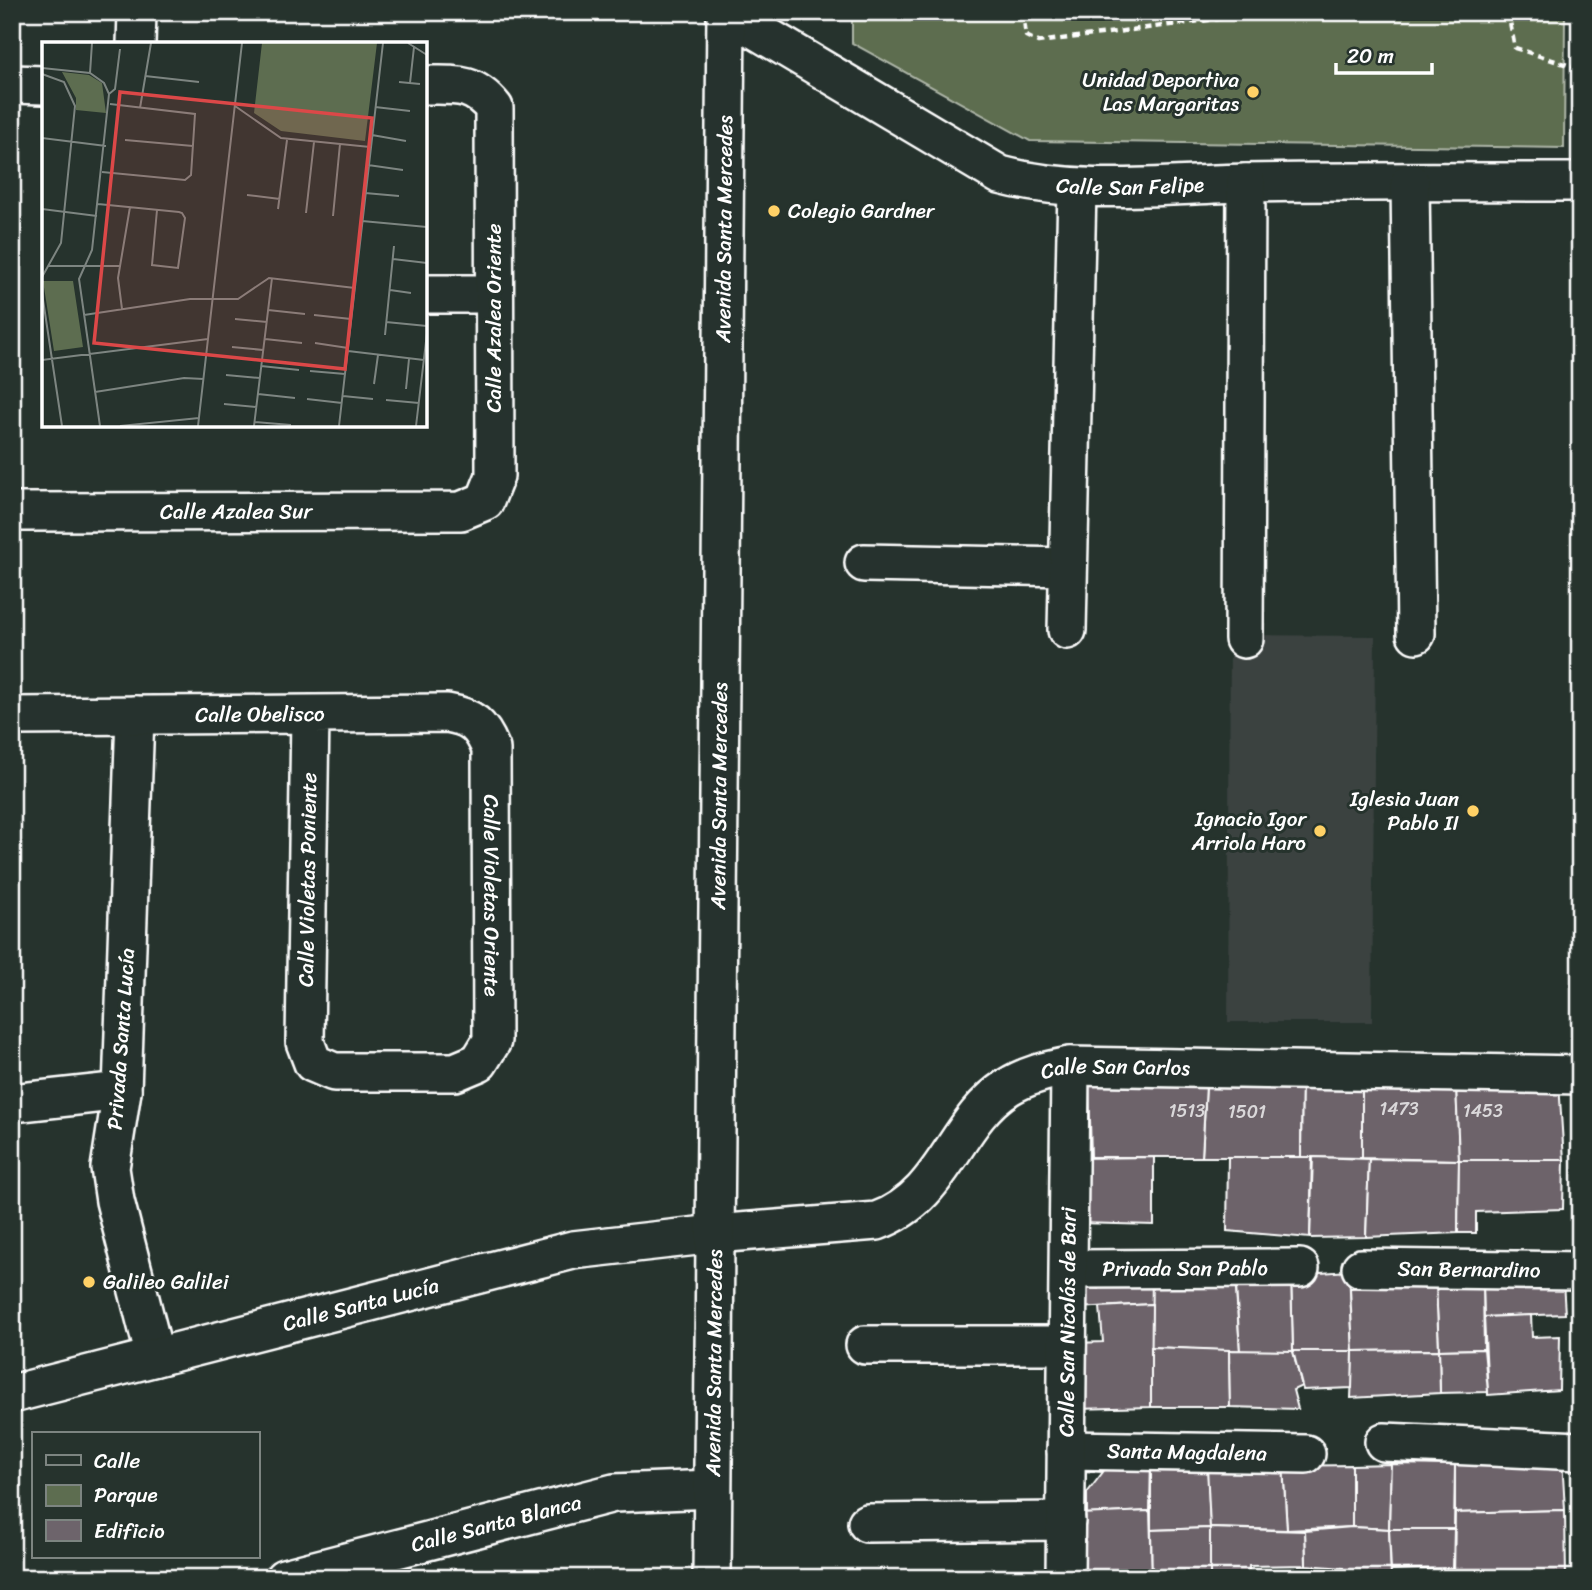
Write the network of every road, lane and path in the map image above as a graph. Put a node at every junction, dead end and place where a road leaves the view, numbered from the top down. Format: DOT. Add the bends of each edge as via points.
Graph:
graph roads {
  1 [pos="137,12"];
  2 [pos="726,12"];
  3 [pos="1023,12"];
  4 [pos="1271,12"];
  5 [pos="1348,12"];
  6 [pos="1508,12"];
  7 [pos="1349,21"];
  8 [pos="136,42"];
  9 [pos="1580,69"];
  10 [pos="12,85"];
  11 [pos="42,85"];
  12 [pos="427,85"];
  13 [pos="1410,182"];
  14 [pos="1580,182"];
  15 [pos="1246,183"];
  16 [pos="1077,189"];
  17 [pos="427,294"];
  18 [pos="492,294"];
  19 [pos="461,511"];
  20 [pos="12,512"];
  21 [pos="864,563"];
  22 [pos="1068,567"];
  23 [pos="1067,630"];
  24 [pos="1416,634"];
  25 [pos="1244,639"];
  26 [pos="135,715"];
  27 [pos="310,715"];
  28 [pos="12,716"];
  29 [pos="492,749"];
  30 [pos="492,1041"];
  31 [pos="1070,1066"];
  32 [pos="1580,1075"];
  33 [pos="122,1091"];
  34 [pos="12,1103"];
  35 [pos="715,1234"];
  36 [pos="1300,1268"];
  37 [pos="1361,1268"];
  38 [pos="1069,1269"];
  39 [pos="1580,1271"];
  40 [pos="865,1345"];
  41 [pos="1067,1345"];
  42 [pos="155,1357"];
  43 [pos="12,1394"];
  44 [pos="1384,1442"];
  45 [pos="1066,1450"];
  46 [pos="1580,1451"];
  47 [pos="1306,1454"];
  48 [pos="712,1489"];
  49 [pos="1066,1521"];
  50 [pos="867,1523"];
  51 [pos="284,1578"];
  52 [pos="712,1578"];
  53 [pos="1065,1578"];
  1 -- 8 [label="street"];
  2 -- 16 [label="street, Calle San Felipe" via="1000,175"];
  2 -- 35 [label="street, Avenida Santa Mercedes"];
  3 -- 4 [label="path" via="1026,36 1038,42"];
  5 -- 7 [label="path"];
  6 -- 9 [label="path" via="1515,48"];
  10 -- 11 [label="street"];
  12 -- 18 [label="street, Calle Azalea Oriente" via="480,91 494,108"];
  13 -- 14 [label="street, Calle San Felipe"];
  13 -- 15 [label="street, Calle San Felipe"];
  13 -- 24 [label="street"];
  15 -- 16 [label="street, Calle San Felipe"];
  15 -- 25 [label="street"];
  16 -- 22 [label="street"];
  17 -- 18 [label="street"];
  18 -- 19 [label="street, Calle Azalea Oriente" via="495,476 485,501"];
  19 -- 20 [label="street, Calle Azalea Sur"];
  21 -- 22 [label="street"];
  22 -- 23 [label="street"];
  26 -- 27 [label="street, Calle Obelisco"];
  26 -- 28 [label="street, Calle Obelisco"];
  26 -- 33 [label="street, Privada Santa Lucía"];
  27 -- 29 [label="street, Calle Obelisco" via="467,716 483,729"];
  27 -- 30 [label="street, Calle Violetas Poniente" via="304,1042 313,1063 334,1072 455,1072 479,1062"];
  29 -- 30 [label="street, Calle Violetas Oriente"];
  31 -- 32 [label="street, Calle San Carlos"];
  31 -- 35 [label="street, Calle San Carlos" via="1027,1076 1005,1088 919,1197 900,1213 877,1221"];
  31 -- 38 [label="street, Calle San Nicolás de Bari"];
  33 -- 34 [label="street"];
  33 -- 42 [label="street, Privada Santa Lucía" via="110,1168"];
  35 -- 42 [label="street, Calle Santa Lucía" via="573,1250"];
  35 -- 48 [label="street, Avenida Santa Mercedes"];
  36 -- 38 [label="street, Privada San Pablo"];
  37 -- 39 [label="street, San Bernardino"];
  38 -- 41 [label="street, Calle San Nicolás de Bari"];
  40 -- 41 [label="street"];
  41 -- 45 [label="street, Calle San Nicolás de Bari"];
  42 -- 43 [label="street, Calle Santa Lucía"];
  44 -- 46 [label="street"];
  45 -- 47 [label="street, Santa Magdalena"];
  45 -- 49 [label="street, Calle San Nicolás de Bari"];
  48 -- 51 [label="street, Calle Santa Blanca" via="614,1493"];
  48 -- 52 [label="street, Avenida Santa Mercedes"];
  49 -- 50 [label="street"];
  49 -- 53 [label="street, Calle San Nicolás de Bari"];
}
